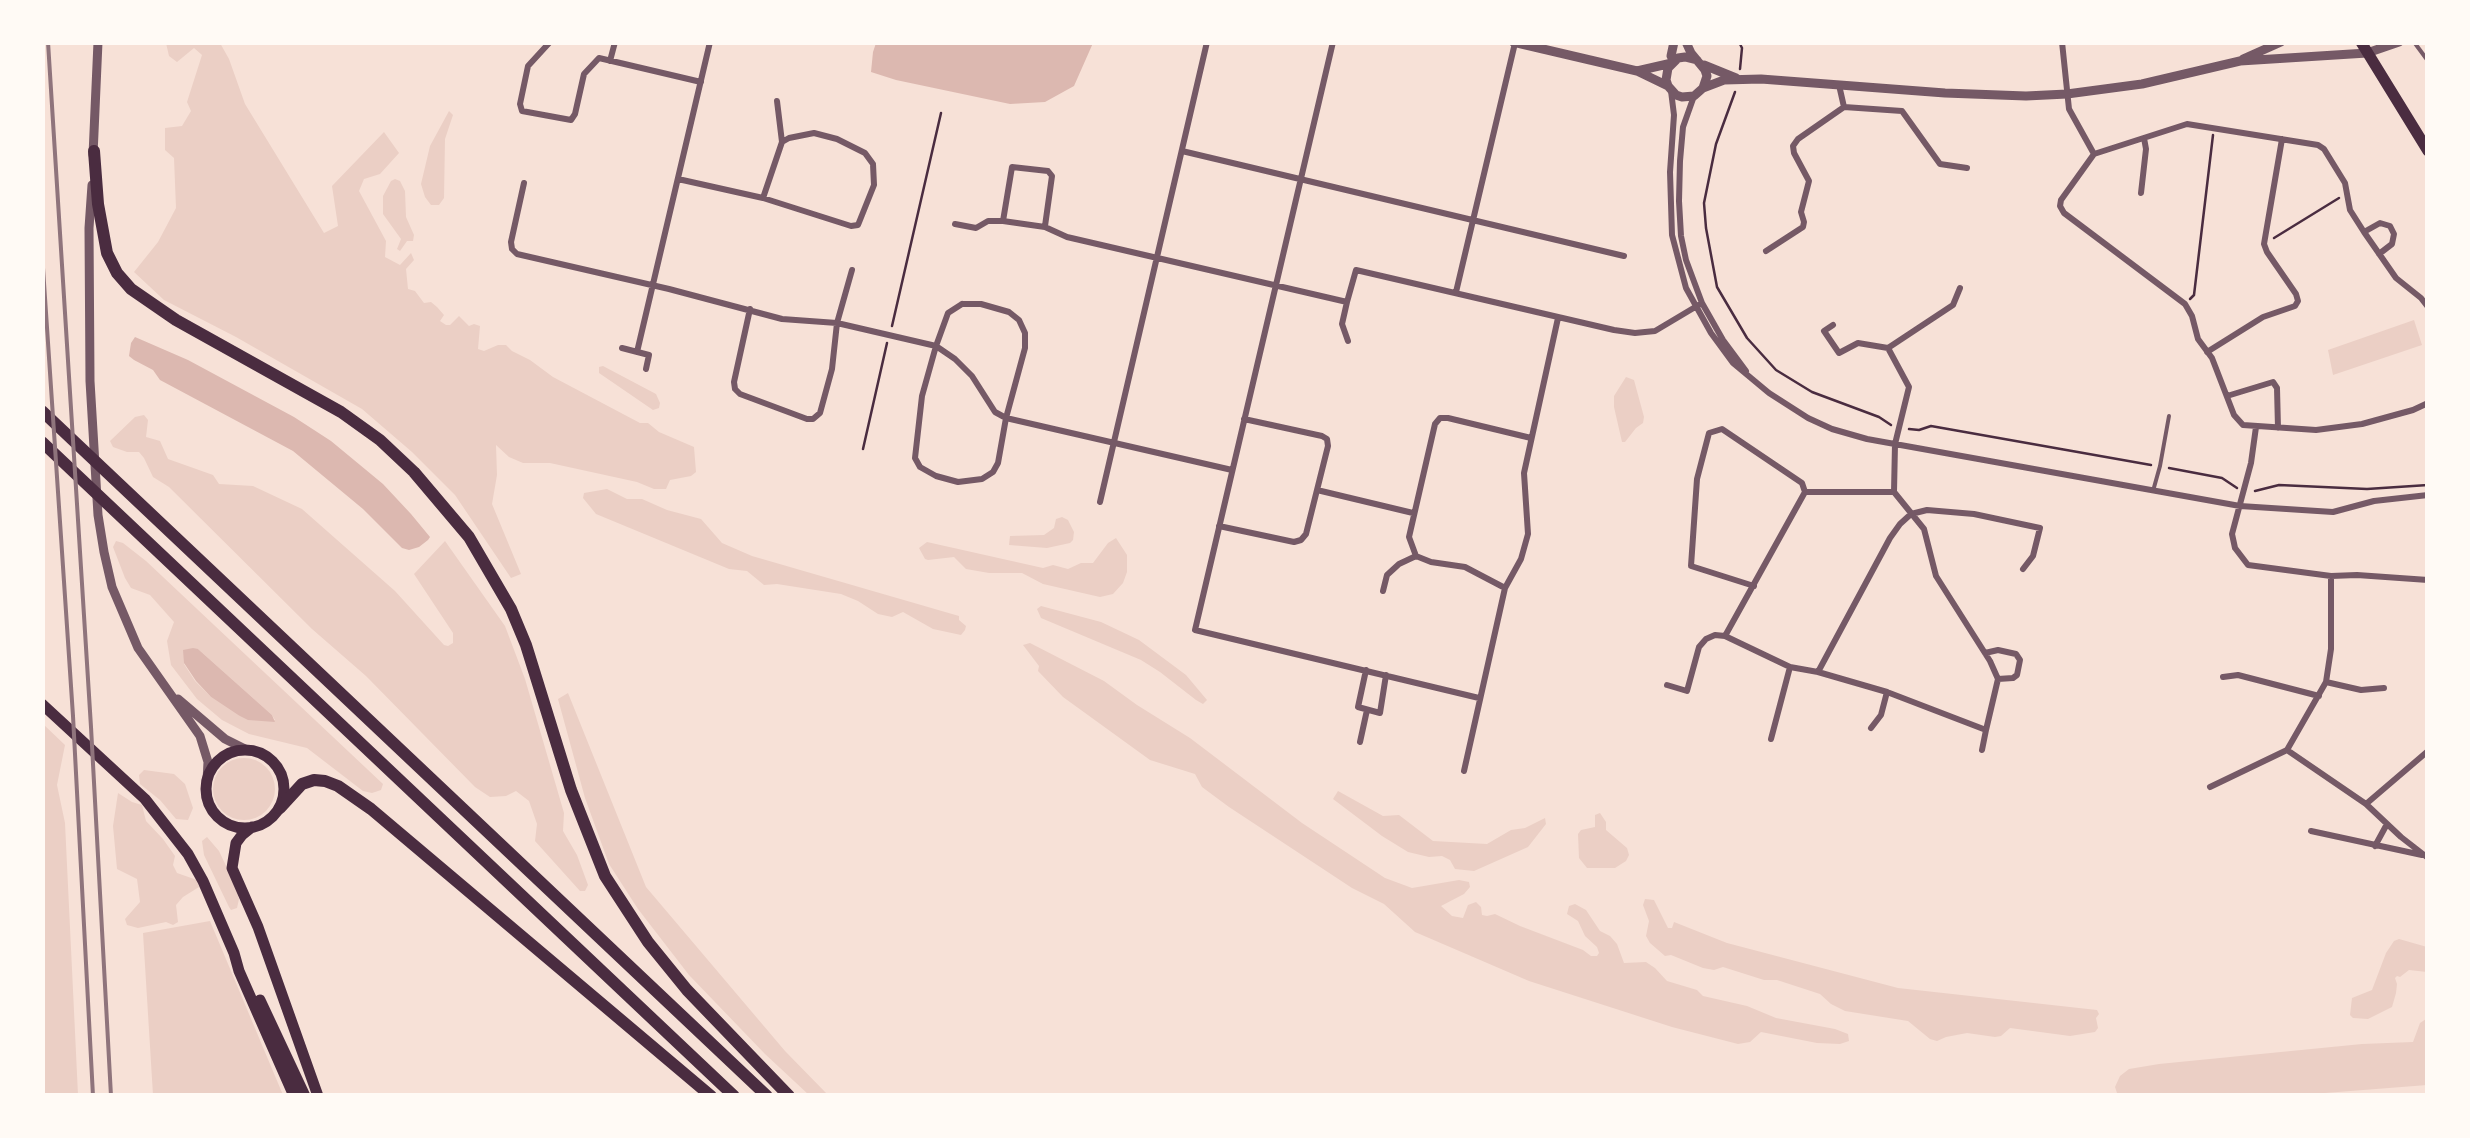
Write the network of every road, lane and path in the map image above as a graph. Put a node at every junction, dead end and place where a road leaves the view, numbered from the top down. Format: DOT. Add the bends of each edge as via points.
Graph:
graph roads {
  1 [pos="98,42"];
  2 [pos="550,42"];
  3 [pos="615,42"];
  4 [pos="710,42"];
  5 [pos="1207,42"];
  6 [pos="1333,42"];
  7 [pos="1674,42"];
  8 [pos="1686,42"];
  9 [pos="1740,42"];
  10 [pos="2062,42"];
  11 [pos="2282,42"];
  12 [pos="2399,42"];
  13 [pos="2414,42"];
  14 [pos="1514,43"];
  15 [pos="1539,46"];
  16 [pos="2364,48"];
  17 [pos="610,61"];
  18 [pos="2240,61"];
  19 [pos="2428,61"];
  20 [pos="1673,62"];
  21 [pos="1700,62"];
  22 [pos="1637,71"];
  23 [pos="1738,79"];
  24 [pos="701,82"];
  25 [pos="1839,85"];
  26 [pos="1704,88"];
  27 [pos="1670,89"];
  28 [pos="2067,94"];
  29 [pos="1694,96"];
  30 [pos="777,101"];
  31 [pos="1844,107"];
  32 [pos="941,114"];
  33 [pos="2214,128"];
  34 [pos="2144,138"];
  35 [pos="2282,138"];
  36 [pos="780,146"];
  37 [pos="94,151"];
  38 [pos="1182,151"];
  39 [pos="2428,151"];
  40 [pos="2094,154"];
  41 [pos="1967,168"];
  42 [pos="678,179"];
  43 [pos="1301,179"];
  44 [pos="524,183"];
  45 [pos="2141,193"];
  46 [pos="2347,193"];
  47 [pos="763,198"];
  48 [pos="1473,220"];
  49 [pos="1003,221"];
  50 [pos="956,224"];
  51 [pos="1045,227"];
  52 [pos="2364,232"];
  53 [pos="2264,244"];
  54 [pos="1766,251"];
  55 [pos="2379,254"];
  56 [pos="1624,256"];
  57 [pos="1157,258"];
  58 [pos="852,270"];
  59 [pos="653,285"];
  60 [pos="1275,285"];
  61 [pos="1960,288"];
  62 [pos="1456,292"];
  63 [pos="1348,302"];
  64 [pos="2185,304"];
  65 [pos="1699,305"];
  66 [pos="2428,307"];
  67 [pos="750,309"];
  68 [pos="1558,318"];
  69 [pos="837,323"];
  70 [pos="1833,325"];
  71 [pos="890,335"];
  72 [pos="1348,341"];
  73 [pos="936,346"];
  74 [pos="622,348"];
  75 [pos="1888,348"];
  76 [pos="638,352"];
  77 [pos="2208,352"];
  78 [pos="646,369"];
  79 [pos="2227,396"];
  80 [pos="2428,403"];
  81 [pos="42,411"];
  82 [pos="2169,416"];
  83 [pos="1006,418"];
  84 [pos="1244,419"];
  85 [pos="1898,427"];
  86 [pos="2256,427"];
  87 [pos="2278,428"];
  88 [pos="1531,438"];
  89 [pos="42,442"];
  90 [pos="1114,442"];
  91 [pos="1894,444"];
  92 [pos="863,449"];
  93 [pos="2160,466"];
  94 [pos="1232,470"];
  95 [pos="2428,485"];
  96 [pos="1317,490"];
  97 [pos="2154,490"];
  98 [pos="2244,490"];
  99 [pos="1805,492"];
  100 [pos="1894,492"];
  101 [pos="2428,495"];
  102 [pos="1100,502"];
  103 [pos="2240,506"];
  104 [pos="1414,513"];
  105 [pos="1911,514"];
  106 [pos="1219,526"];
  107 [pos="1416,556"];
  108 [pos="2023,569"];
  109 [pos="2331,576"];
  110 [pos="2428,580"];
  111 [pos="1754,586"];
  112 [pos="1505,588"];
  113 [pos="1382,591"];
  114 [pos="1725,636"];
  115 [pos="1985,654"];
  116 [pos="1790,667"];
  117 [pos="1366,670"];
  118 [pos="1818,672"];
  119 [pos="1386,675"];
  120 [pos="2223,677"];
  121 [pos="1998,679"];
  122 [pos="2326,682"];
  123 [pos="1667,685"];
  124 [pos="164,688"];
  125 [pos="2384,688"];
  126 [pos="1887,692"];
  127 [pos="2318,696"];
  128 [pos="1479,698"];
  129 [pos="42,704"];
  130 [pos="1367,710"];
  131 [pos="1871,728"];
  132 [pos="1986,730"];
  133 [pos="1772,740"];
  134 [pos="1360,742"];
  135 [pos="245,749"];
  136 [pos="1982,750"];
  137 [pos="2287,750"];
  138 [pos="2428,751"];
  139 [pos="1464,771"];
  140 [pos="206,781"];
  141 [pos="2210,786"];
  142 [pos="2366,804"];
  143 [pos="280,808"];
  144 [pos="2387,824"];
  145 [pos="252,828"];
  146 [pos="2310,831"];
  147 [pos="2375,846"];
  148 [pos="2425,857"];
  149 [pos="234,953"];
  150 [pos="294,1096"];
  151 [pos="305,1096"];
  152 [pos="318,1096"];
  153 [pos="711,1096"];
  154 [pos="734,1096"];
  155 [pos="767,1096"];
  156 [pos="789,1096"];
  1 -- 37 [label="street"];
  2 -- 17 [label="street" via="528,66 522,111 571,120 584,74 599,58"];
  3 -- 17 [label="street"];
  4 -- 24 [label="street"];
  5 -- 38 [label="street"];
  6 -- 43 [label="street"];
  7 -- 20 [label="street"];
  8 -- 21 [label="street"];
  9 -- 23 [label="path"];
  10 -- 28 [label="street"];
  11 -- 18 [label="street"];
  12 -- 16 [label="street"];
  13 -- 19 [label="lane"];
  14 -- 15 [label="street"];
  14 -- 48 [label="street"];
  15 -- 22 [label="street"];
  16 -- 18 [label="street"];
  16 -- 39 [label="main road"];
  17 -- 24 [label="street"];
  18 -- 28 [label="street"];
  20 -- 21 [label="street"];
  20 -- 22 [label="street"];
  20 -- 27 [label="street" via="1666,74"];
  21 -- 23 [label="street"];
  21 -- 26 [label="street"];
  22 -- 27 [label="street"];
  23 -- 25 [label="street"];
  23 -- 26 [label="street"];
  23 -- 85 [label="path" via="1704,202 1717,287 1747,338 1776,370"];
  24 -- 42 [label="street"];
  25 -- 28 [label="street"];
  25 -- 31 [label="street"];
  26 -- 29 [label="street"];
  27 -- 29 [label="street"];
  27 -- 65 [label="street" via="1672,235 1686,288"];
  28 -- 40 [label="street"];
  29 -- 65 [label="street" via="1682,138 1678,201"];
  30 -- 36 [label="street"];
  31 -- 41 [label="street" via="1902,112 1940,164"];
  31 -- 54 [label="street" via="1793,146 1809,181 1804,222"];
  32 -- 71 [label="path"];
  33 -- 34 [label="street" via="2187,124"];
  33 -- 35 [label="street"];
  33 -- 64 [label="path" via="2194,295"];
  34 -- 40 [label="street"];
  34 -- 45 [label="street"];
  35 -- 46 [label="street" via="2324,149"];
  35 -- 53 [label="street"];
  36 -- 47 [label="street"];
  36 -- 47 [label="street" via="814,133 837,139 866,153 874,164 874,185 852,226"];
  37 -- 124 [label="street" via="90,382 98,515 124,618"];
  37 -- 156 [label="highway" via="108,252 131,290 380,440 468,536 526,645 570,790 605,876 687,990"];
  38 -- 43 [label="street"];
  38 -- 57 [label="street"];
  40 -- 64 [label="street" via="2061,200 2064,213"];
  42 -- 47 [label="street"];
  42 -- 59 [label="street"];
  43 -- 48 [label="street"];
  43 -- 60 [label="street"];
  44 -- 59 [label="street" via="511,242 517,254"];
  46 -- 52 [label="street"];
  46 -- 53 [label="path"];
  48 -- 56 [label="street"];
  48 -- 62 [label="street"];
  49 -- 50 [label="street" via="976,228"];
  49 -- 51 [label="street"];
  49 -- 51 [label="street" via="1010,170 1032,169 1051,172"];
  51 -- 57 [label="street"];
  52 -- 55 [label="street"];
  52 -- 55 [label="street" via="2380,223 2390,226 2392,244"];
  53 -- 77 [label="street" via="2298,301"];
  55 -- 66 [label="street"];
  57 -- 60 [label="street"];
  57 -- 90 [label="street"];
  58 -- 69 [label="street"];
  59 -- 67 [label="street"];
  59 -- 76 [label="street"];
  60 -- 63 [label="street"];
  60 -- 84 [label="street"];
  61 -- 75 [label="street" via="1953,306"];
  62 -- 63 [label="street" via="1356,270"];
  62 -- 68 [label="street"];
  63 -- 72 [label="street" via="1342,324"];
  64 -- 77 [label="street"];
  65 -- 68 [label="street" via="1655,331 1636,333"];
  65 -- 91 [label="street" via="1754,380 1780,401 1820,424"];
  67 -- 69 [label="street"];
  67 -- 69 [label="street" via="735,389 807,419 820,413"];
  68 -- 88 [label="street"];
  69 -- 71 [label="street"];
  70 -- 75 [label="street" via="1824,330 1839,354 1858,343"];
  71 -- 73 [label="street"];
  71 -- 92 [label="path"];
  73 -- 83 [label="street"];
  73 -- 83 [label="street" via="948,313 962,304 1010,312 1019,320 1025,348"];
  73 -- 83 [label="street" via="922,396 920,467 958,482 982,479 998,463"];
  74 -- 76 [label="street"];
  75 -- 85 [label="street" via="1909,387"];
  76 -- 78 [label="street" via="649,355"];
  77 -- 79 [label="street"];
  79 -- 86 [label="street" via="2243,425"];
  79 -- 87 [label="street" via="2273,382"];
  80 -- 87 [label="street" via="2362,424"];
  81 -- 155 [label="highway"];
  82 -- 93 [label="lane"];
  83 -- 90 [label="street"];
  84 -- 94 [label="street"];
  84 -- 96 [label="street" via="1327,440"];
  85 -- 91 [label="street"];
  85 -- 93 [label="path" via="1931,426"];
  86 -- 87 [label="street"];
  86 -- 98 [label="street"];
  88 -- 104 [label="street" via="1440,418"];
  88 -- 112 [label="street" via="1524,473 1528,534"];
  89 -- 154 [label="highway"];
  90 -- 94 [label="street"];
  90 -- 102 [label="street"];
  91 -- 97 [label="street"];
  91 -- 100 [label="street"];
  93 -- 97 [label="lane"];
  93 -- 98 [label="path" via="2222,478"];
  94 -- 106 [label="street"];
  95 -- 98 [label="path"];
  96 -- 104 [label="street"];
  96 -- 106 [label="street" via="1302,540"];
  97 -- 103 [label="street"];
  98 -- 103 [label="street"];
  99 -- 100 [label="street"];
  99 -- 111 [label="street"];
  99 -- 111 [label="street" via="1802,483 1722,428 1709,433 1697,480 1691,566"];
  100 -- 105 [label="street"];
  101 -- 103 [label="street" via="2333,512"];
  103 -- 109 [label="street" via="2233,542 2248,565"];
  104 -- 107 [label="street" via="1409,536"];
  105 -- 108 [label="street" via="1974,514 2040,528"];
  105 -- 115 [label="street" via="1924,530 1936,576"];
  105 -- 118 [label="street" via="1890,538"];
  106 -- 117 [label="street" via="1195,630"];
  107 -- 112 [label="street" via="1464,567"];
  107 -- 113 [label="street" via="1387,575"];
  109 -- 110 [label="street"];
  109 -- 122 [label="street"];
  111 -- 114 [label="street"];
  112 -- 128 [label="street"];
  114 -- 116 [label="street"];
  114 -- 123 [label="street" via="1700,647 1687,691"];
  115 -- 121 [label="street"];
  115 -- 121 [label="street" via="1998,650 2020,660 2018,675"];
  116 -- 118 [label="street"];
  116 -- 133 [label="street"];
  117 -- 119 [label="street"];
  117 -- 130 [label="street" via="1358,707"];
  118 -- 126 [label="street"];
  119 -- 128 [label="street"];
  119 -- 130 [label="street" via="1380,713"];
  120 -- 127 [label="street"];
  121 -- 132 [label="street"];
  122 -- 125 [label="street"];
  122 -- 127 [label="street"];
  124 -- 135 [label="street"];
  124 -- 140 [label="street" via="200,736"];
  126 -- 131 [label="street"];
  126 -- 132 [label="street"];
  127 -- 137 [label="street"];
  128 -- 139 [label="street"];
  129 -- 149 [label="main road" via="156,812 203,881"];
  130 -- 134 [label="street"];
  132 -- 136 [label="street"];
  135 -- 140 [label="main road" via="220,758"];
  135 -- 143 [label="main road" via="261,752 281,772"];
  137 -- 141 [label="street"];
  137 -- 142 [label="street"];
  138 -- 142 [label="street"];
  140 -- 145 [label="main road" via="215,815"];
  142 -- 144 [label="street"];
  143 -- 145 [label="main road"];
  143 -- 153 [label="highway" via="302,784 338,786"];
  144 -- 147 [label="street"];
  144 -- 148 [label="street"];
  145 -- 152 [label="main road" via="236,843 232,868"];
  146 -- 147 [label="street"];
  147 -- 148 [label="street"];
  149 -- 150 [label="main road"];
  149 -- 151 [label="main road"];
}
